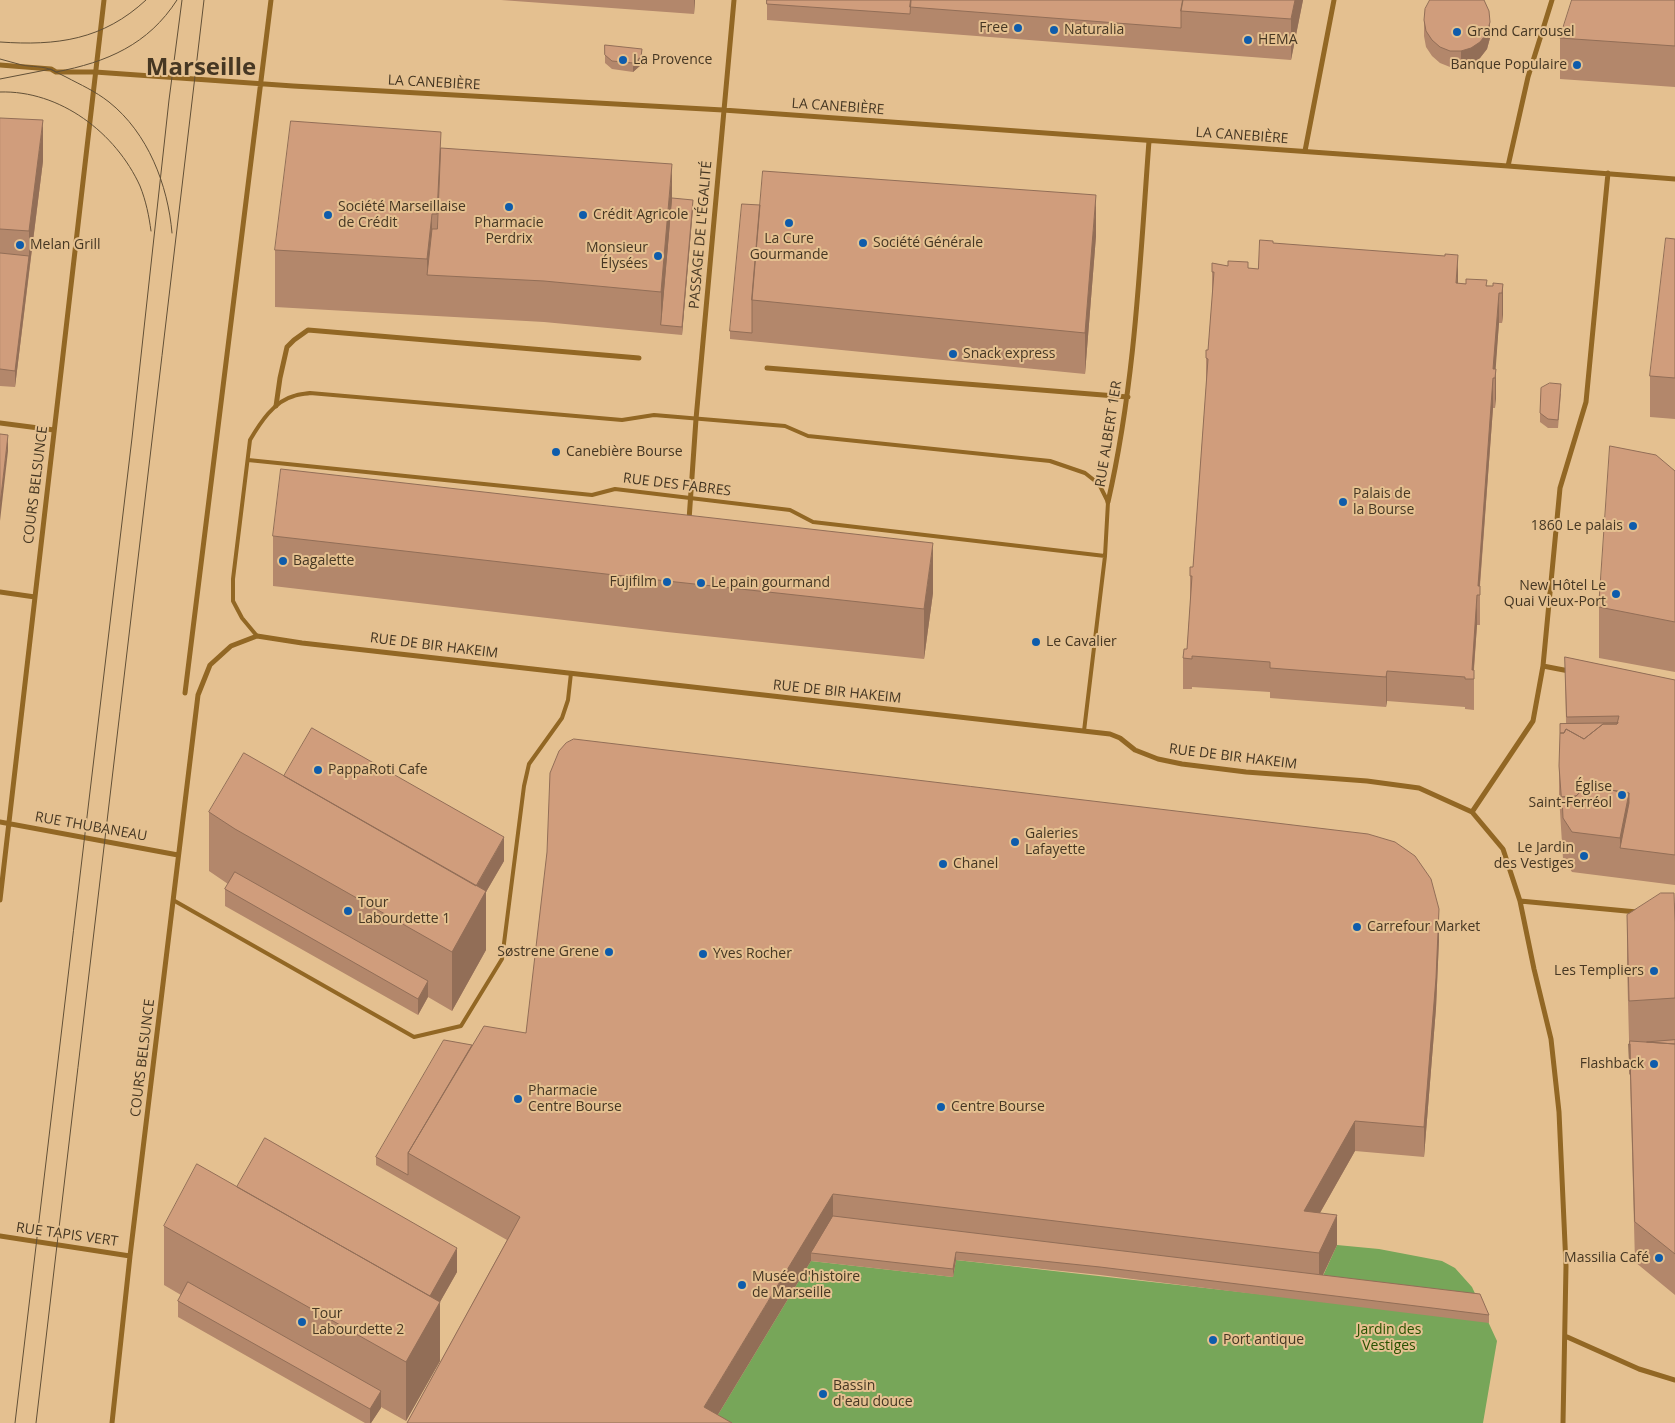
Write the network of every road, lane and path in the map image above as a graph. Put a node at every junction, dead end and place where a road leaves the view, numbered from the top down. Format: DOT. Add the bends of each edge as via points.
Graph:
graph roads {
  1 [pos="104,0"];
  2 [pos="271,0"];
  3 [pos="734,0"];
  4 [pos="1334,0"];
  5 [pos="1552,0"];
  6 [pos="0,65"];
  7 [pos="95,72"];
  8 [pos="260,84"];
  9 [pos="723,110"];
  10 [pos="1149,141"];
  11 [pos="1305,151"];
  12 [pos="1508,166"];
  13 [pos="1608,173"];
  14 [pos="1675,179"];
  15 [pos="639,358"];
  16 [pos="767,368"];
  17 [pos="1128,398"];
  18 [pos="276,406"];
  19 [pos="696,419"];
  20 [pos="0,423"];
  21 [pos="54,430"];
  22 [pos="248,460"];
  23 [pos="690,498"];
  24 [pos="1108,502"];
  25 [pos="688,525"];
  26 [pos="1105,556"];
  27 [pos="0,592"];
  28 [pos="35,597"];
  29 [pos="257,636"];
  30 [pos="1543,666"];
  31 [pos="572,673"];
  32 [pos="1578,673"];
  33 [pos="185,693"];
  34 [pos="1084,731"];
  35 [pos="1472,812"];
  36 [pos="0,822"];
  37 [pos="9,824"];
  38 [pos="178,855"];
  39 [pos="0,900"];
  40 [pos="173,900"];
  41 [pos="1520,902"];
  42 [pos="1648,913"];
  43 [pos="0,1236"];
  44 [pos="130,1256"];
  45 [pos="1565,1336"];
  46 [pos="1675,1380"];
  47 [pos="112,1423"];
  48 [pos="1563,1423"];
  1 -- 7 [label="street, COURS BELSUNCE"];
  2 -- 8 [label="street"];
  3 -- 9 [label="street, PASSAGE DE L'ÉGALITÉ"];
  4 -- 11 [label="street"];
  5 -- 12 [label="street" via="1528,77"];
  6 -- 7 [label="street, LA CANEBIÈRE" via="56,72"];
  7 -- 8 [label="street, LA CANEBIÈRE"];
  7 -- 21 [label="street, COURS BELSUNCE"];
  8 -- 9 [label="street, LA CANEBIÈRE"];
  8 -- 33 [label="street"];
  9 -- 10 [label="street, LA CANEBIÈRE"];
  9 -- 19 [label="street, PASSAGE DE L'ÉGALITÉ"];
  10 -- 11 [label="street, LA CANEBIÈRE"];
  10 -- 17 [label="street, RUE ALBERT 1ER"];
  11 -- 12 [label="street, LA CANEBIÈRE"];
  12 -- 13 [label="street, LA CANEBIÈRE"];
  13 -- 14 [label="street, LA CANEBIÈRE"];
  13 -- 30 [label="street" via="1586,402 1560,488"];
  15 -- 18 [label="street" via="308,330 287,347"];
  16 -- 17 [label="street"];
  17 -- 24 [label="street, RUE ALBERT 1ER"];
  18 -- 19 [label="lane" via="292,396 310,394 622,420 654,415"];
  18 -- 22 [label="lane" via="259,424 250,440"];
  19 -- 23 [label="street, PASSAGE DE L'ÉGALITÉ"];
  19 -- 24 [label="lane" via="785,426 808,436 1050,461 1085,473 1099,484"];
  20 -- 21 [label="street"];
  21 -- 28 [label="street, COURS BELSUNCE"];
  22 -- 23 [label="lane, RUE DES FABRES" via="592,495 615,489"];
  22 -- 29 [label="lane" via="233,601"];
  23 -- 25 [label="street, PASSAGE DE L'ÉGALITÉ"];
  23 -- 26 [label="lane, RUE DES FABRES" via="790,510 813,522"];
  24 -- 26 [label="lane, RUE ALBERT 1ER"];
  26 -- 34 [label="lane, RUE ALBERT 1ER"];
  27 -- 28 [label="street"];
  28 -- 37 [label="street, COURS BELSUNCE"];
  29 -- 31 [label="street, RUE DE BIR HAKEIM"];
  29 -- 38 [label="street, COURS BELSUNCE" via="232,646 210,665 198,695"];
  30 -- 32 [label="street"];
  30 -- 35 [label="street" via="1534,721"];
  31 -- 34 [label="street, RUE DE BIR HAKEIM"];
  31 -- 40 [label="lane" via="562,718 529,764 502,959 461,1026 414,1037"];
  34 -- 35 [label="street, RUE DE BIR HAKEIM" via="1110,734 1135,750 1182,764 1419,788"];
  35 -- 41 [label="street, RUE DE BIR HAKEIM" via="1504,849"];
  36 -- 37 [label="street, RUE THUBANEAU"];
  37 -- 38 [label="street, RUE THUBANEAU"];
  37 -- 39 [label="street, COURS BELSUNCE"];
  38 -- 40 [label="street, COURS BELSUNCE"];
  40 -- 44 [label="street, COURS BELSUNCE"];
  41 -- 42 [label="street"];
  41 -- 45 [label="street, RUE DE BIR HAKEIM" via="1551,1040 1559,1112 1566,1266"];
  43 -- 44 [label="street, RUE TAPIS VERT"];
  44 -- 47 [label="street, COURS BELSUNCE"];
  45 -- 46 [label="street"];
  45 -- 48 [label="street, RUE DE BIR HAKEIM"];
}
